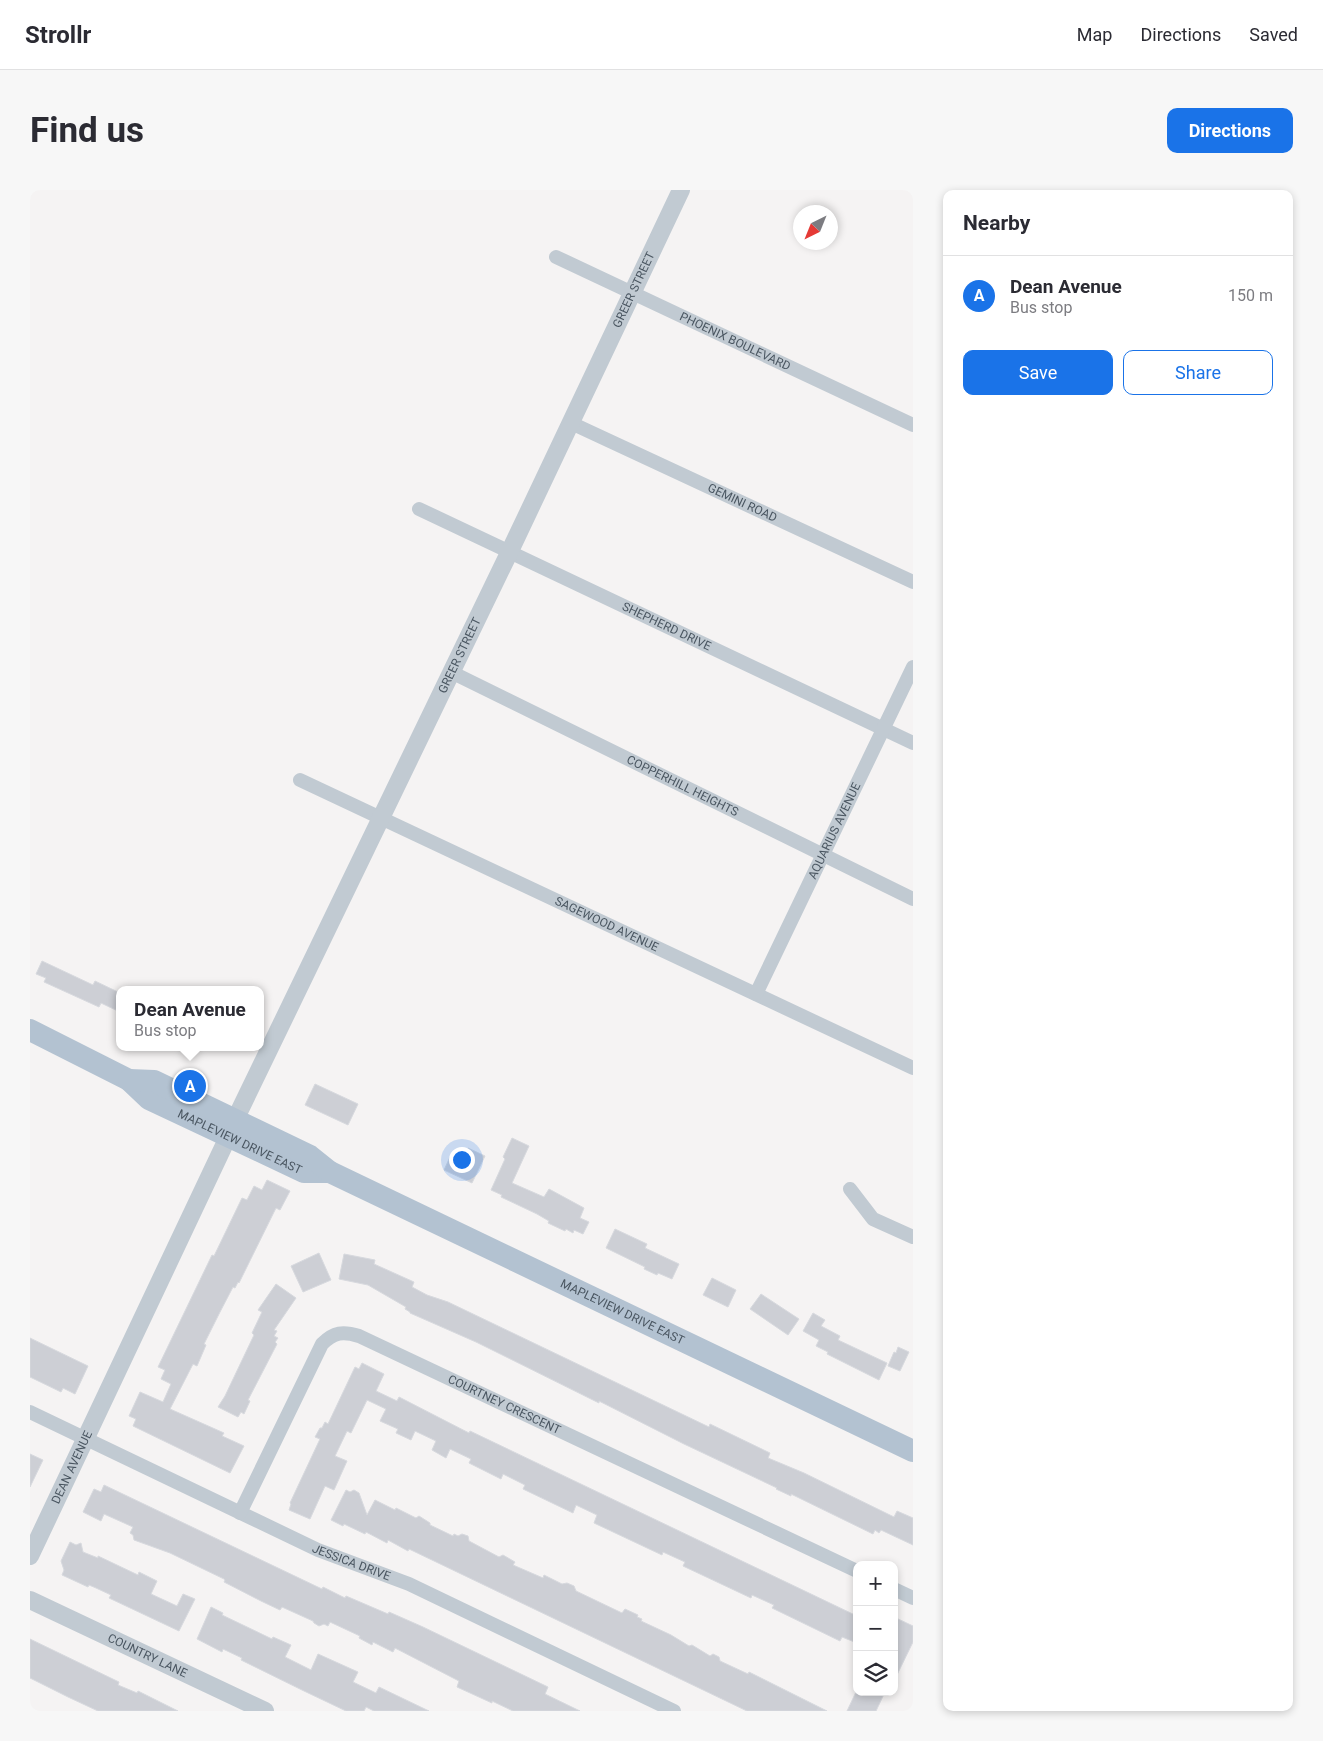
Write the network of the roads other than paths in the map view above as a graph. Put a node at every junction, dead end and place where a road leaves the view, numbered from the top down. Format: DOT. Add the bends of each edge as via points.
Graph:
graph roads {
  1 [pos="681,190"];
  2 [pos="556,257"];
  3 [pos="631,293"];
  4 [pos="571,424"];
  5 [pos="913,425"];
  6 [pos="419,510"];
  7 [pos="509,553"];
  8 [pos="913,582"];
  9 [pos="913,667"];
  10 [pos="452,672"];
  11 [pos="883,729"];
  12 [pos="913,743"];
  13 [pos="300,780"];
  14 [pos="381,818"];
  15 [pos="823,856"];
  16 [pos="913,899"];
  17 [pos="756,994"];
  18 [pos="30,1030"];
  19 [pos="913,1068"];
  20 [pos="232,1128"];
  21 [pos="850,1190"];
  22 [pos="913,1237"];
  23 [pos="30,1412"];
  24 [pos="85,1439"];
  25 [pos="913,1451"];
  26 [pos="240,1513"];
  27 [pos="30,1556"];
  28 [pos="853,1569"];
  29 [pos="898,1591"];
  30 [pos="913,1598"];
  31 [pos="30,1600"];
  32 [pos="265,1711"];
  33 [pos="674,1711"];
  1 -- 3 [label="street, GREER STREET"];
  2 -- 3 [label="street, PHOENIX BOULEVARD"];
  3 -- 4 [label="street, GREER STREET"];
  3 -- 5 [label="street, PHOENIX BOULEVARD"];
  4 -- 7 [label="street, GREER STREET"];
  4 -- 8 [label="street, GEMINI ROAD"];
  6 -- 7 [label="street, SHEPHERD DRIVE"];
  7 -- 10 [label="street, GREER STREET"];
  7 -- 11 [label="street, SHEPHERD DRIVE"];
  9 -- 11 [label="street, AQUARIUS AVENUE"];
  10 -- 14 [label="street, GREER STREET"];
  10 -- 15 [label="street, COPPERHILL HEIGHTS"];
  11 -- 12 [label="street, SHEPHERD DRIVE"];
  11 -- 15 [label="street, AQUARIUS AVENUE"];
  13 -- 14 [label="street, SAGEWOOD AVENUE"];
  14 -- 17 [label="street, SAGEWOOD AVENUE"];
  14 -- 20 [label="street, GREER STREET"];
  15 -- 16 [label="street, COPPERHILL HEIGHTS"];
  15 -- 17 [label="street, AQUARIUS AVENUE"];
  17 -- 19 [label="street, SAGEWOOD AVENUE"];
  18 -- 20 [label="main road, MAPLEVIEW DRIVE EAST" via="129,1080 154,1081"];
  20 -- 24 [label="street, DEAN AVENUE"];
  20 -- 25 [label="main road, MAPLEVIEW DRIVE EAST" via="310,1156 330,1172"];
  21 -- 22 [label="street" via="873,1219"];
  23 -- 24 [label="street, JESSICA DRIVE"];
  24 -- 26 [label="street, JESSICA DRIVE"];
  24 -- 27 [label="street, DEAN AVENUE"];
  26 -- 28 [label="street, COURTNEY CRESCENT" via="322,1344 340,1332 368,1340"];
  26 -- 33 [label="street, JESSICA DRIVE" via="318,1550 409,1584"];
  29 -- 30 [label="street"];
  31 -- 32 [label="street, COUNTRY LANE"];
}
